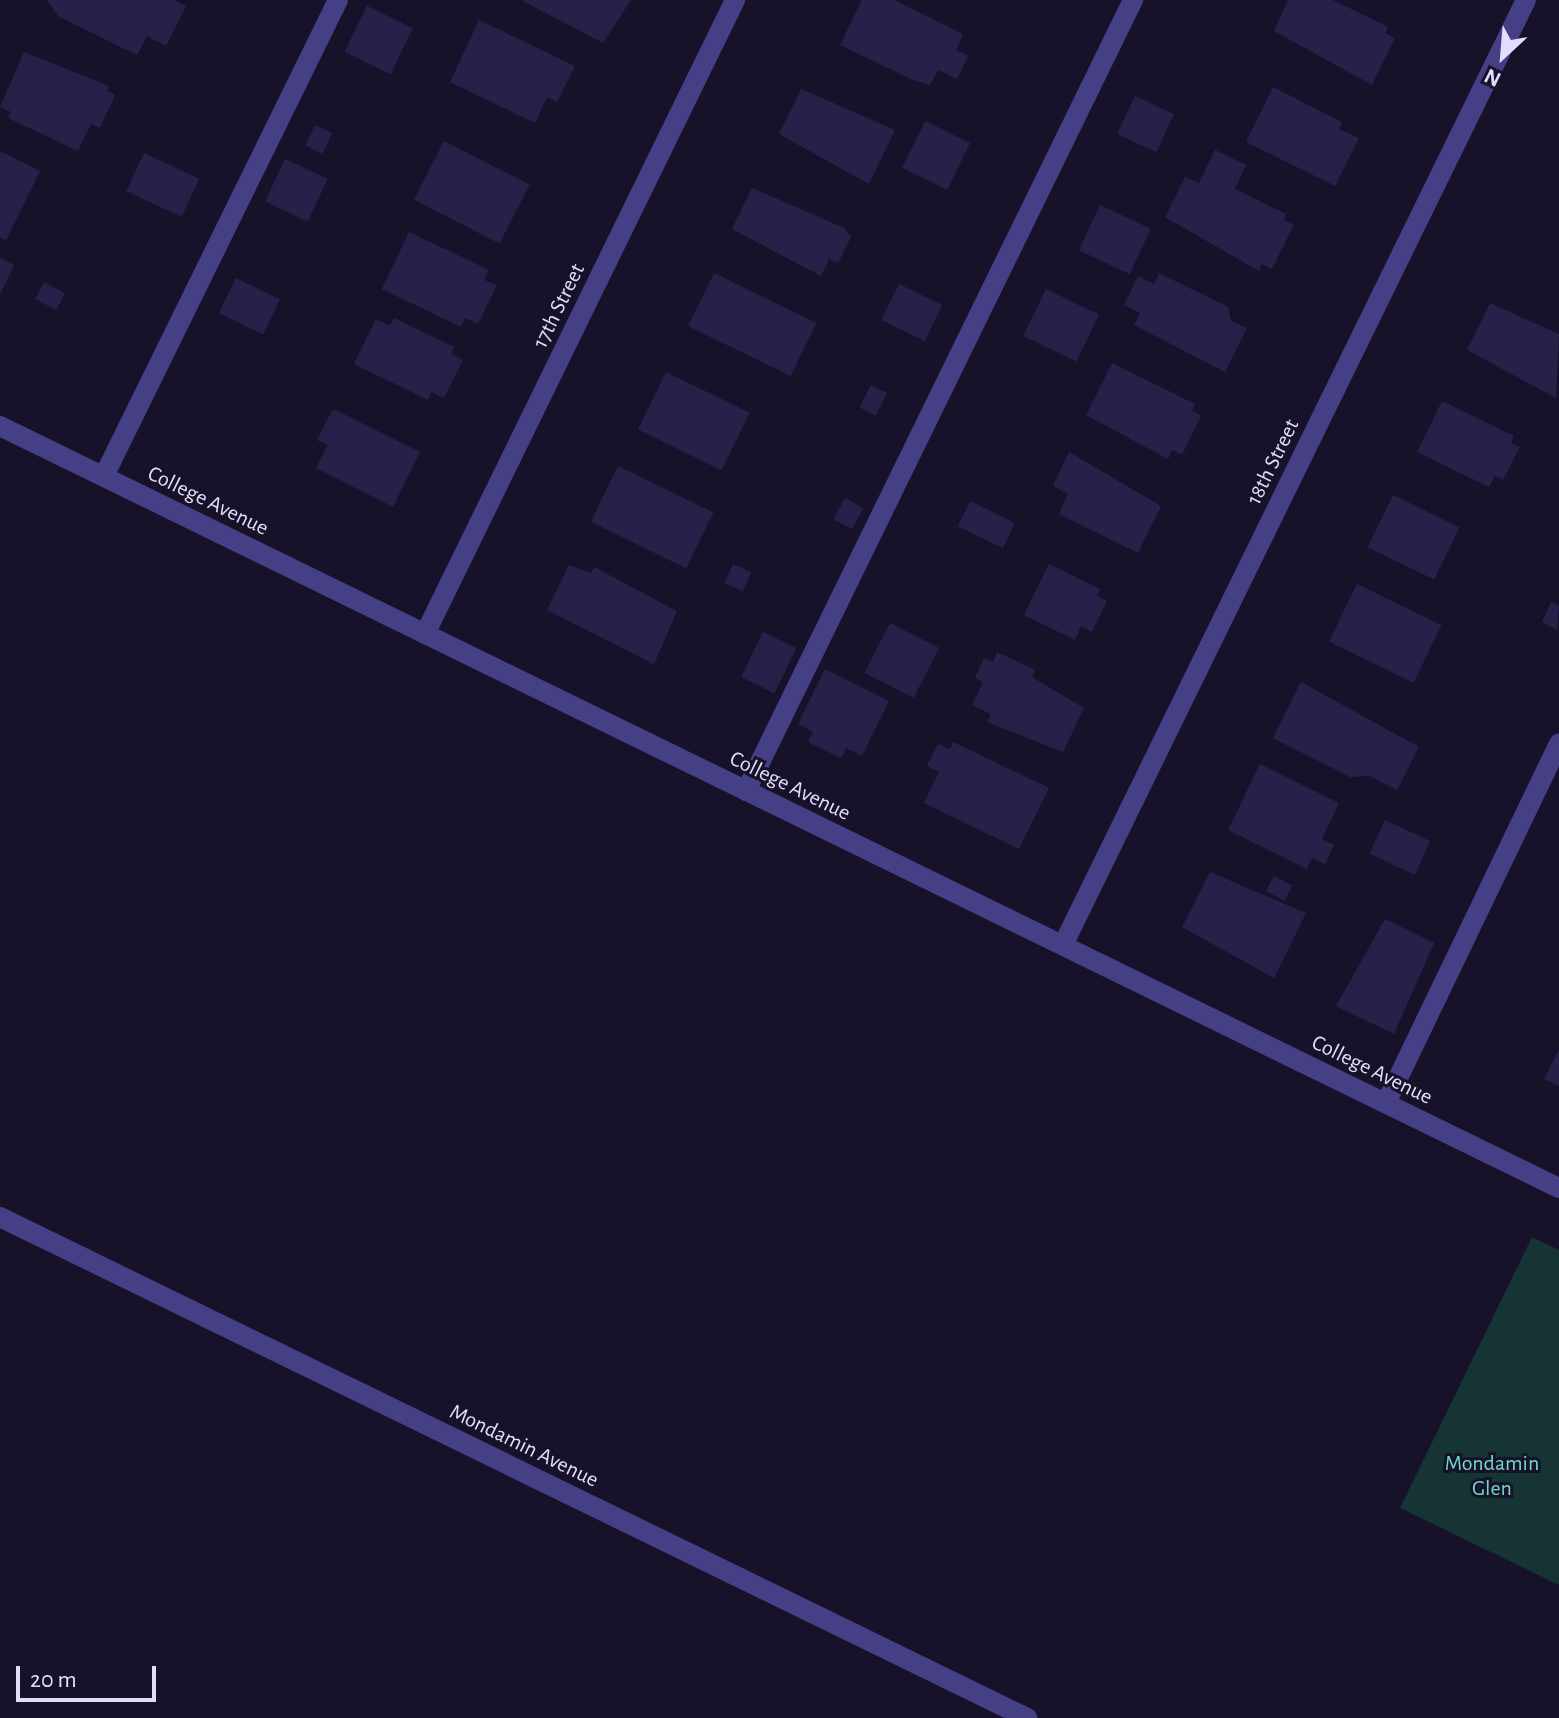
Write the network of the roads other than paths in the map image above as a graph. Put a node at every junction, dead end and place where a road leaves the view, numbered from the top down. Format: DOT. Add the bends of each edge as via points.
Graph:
graph roads {
  1 [pos="338,0"];
  2 [pos="735,0"];
  3 [pos="1133,0"];
  4 [pos="1526,0"];
  5 [pos="0,426"];
  6 [pos="104,476"];
  7 [pos="425,634"];
  8 [pos="1559,744"];
  9 [pos="746,791"];
  10 [pos="1063,945"];
  11 [pos="1386,1103"];
  12 [pos="1559,1188"];
  13 [pos="0,1217"];
  14 [pos="1027,1718"];
  1 -- 6 [label="street"];
  2 -- 7 [label="street, 17th Street"];
  3 -- 9 [label="street"];
  4 -- 10 [label="street, 18th Street"];
  5 -- 6 [label="street, College Avenue"];
  6 -- 7 [label="street, College Avenue"];
  7 -- 9 [label="street, College Avenue"];
  8 -- 11 [label="street"];
  9 -- 10 [label="street, College Avenue"];
  10 -- 11 [label="street, College Avenue"];
  11 -- 12 [label="street, College Avenue"];
  13 -- 14 [label="street, Mondamin Avenue"];
}
